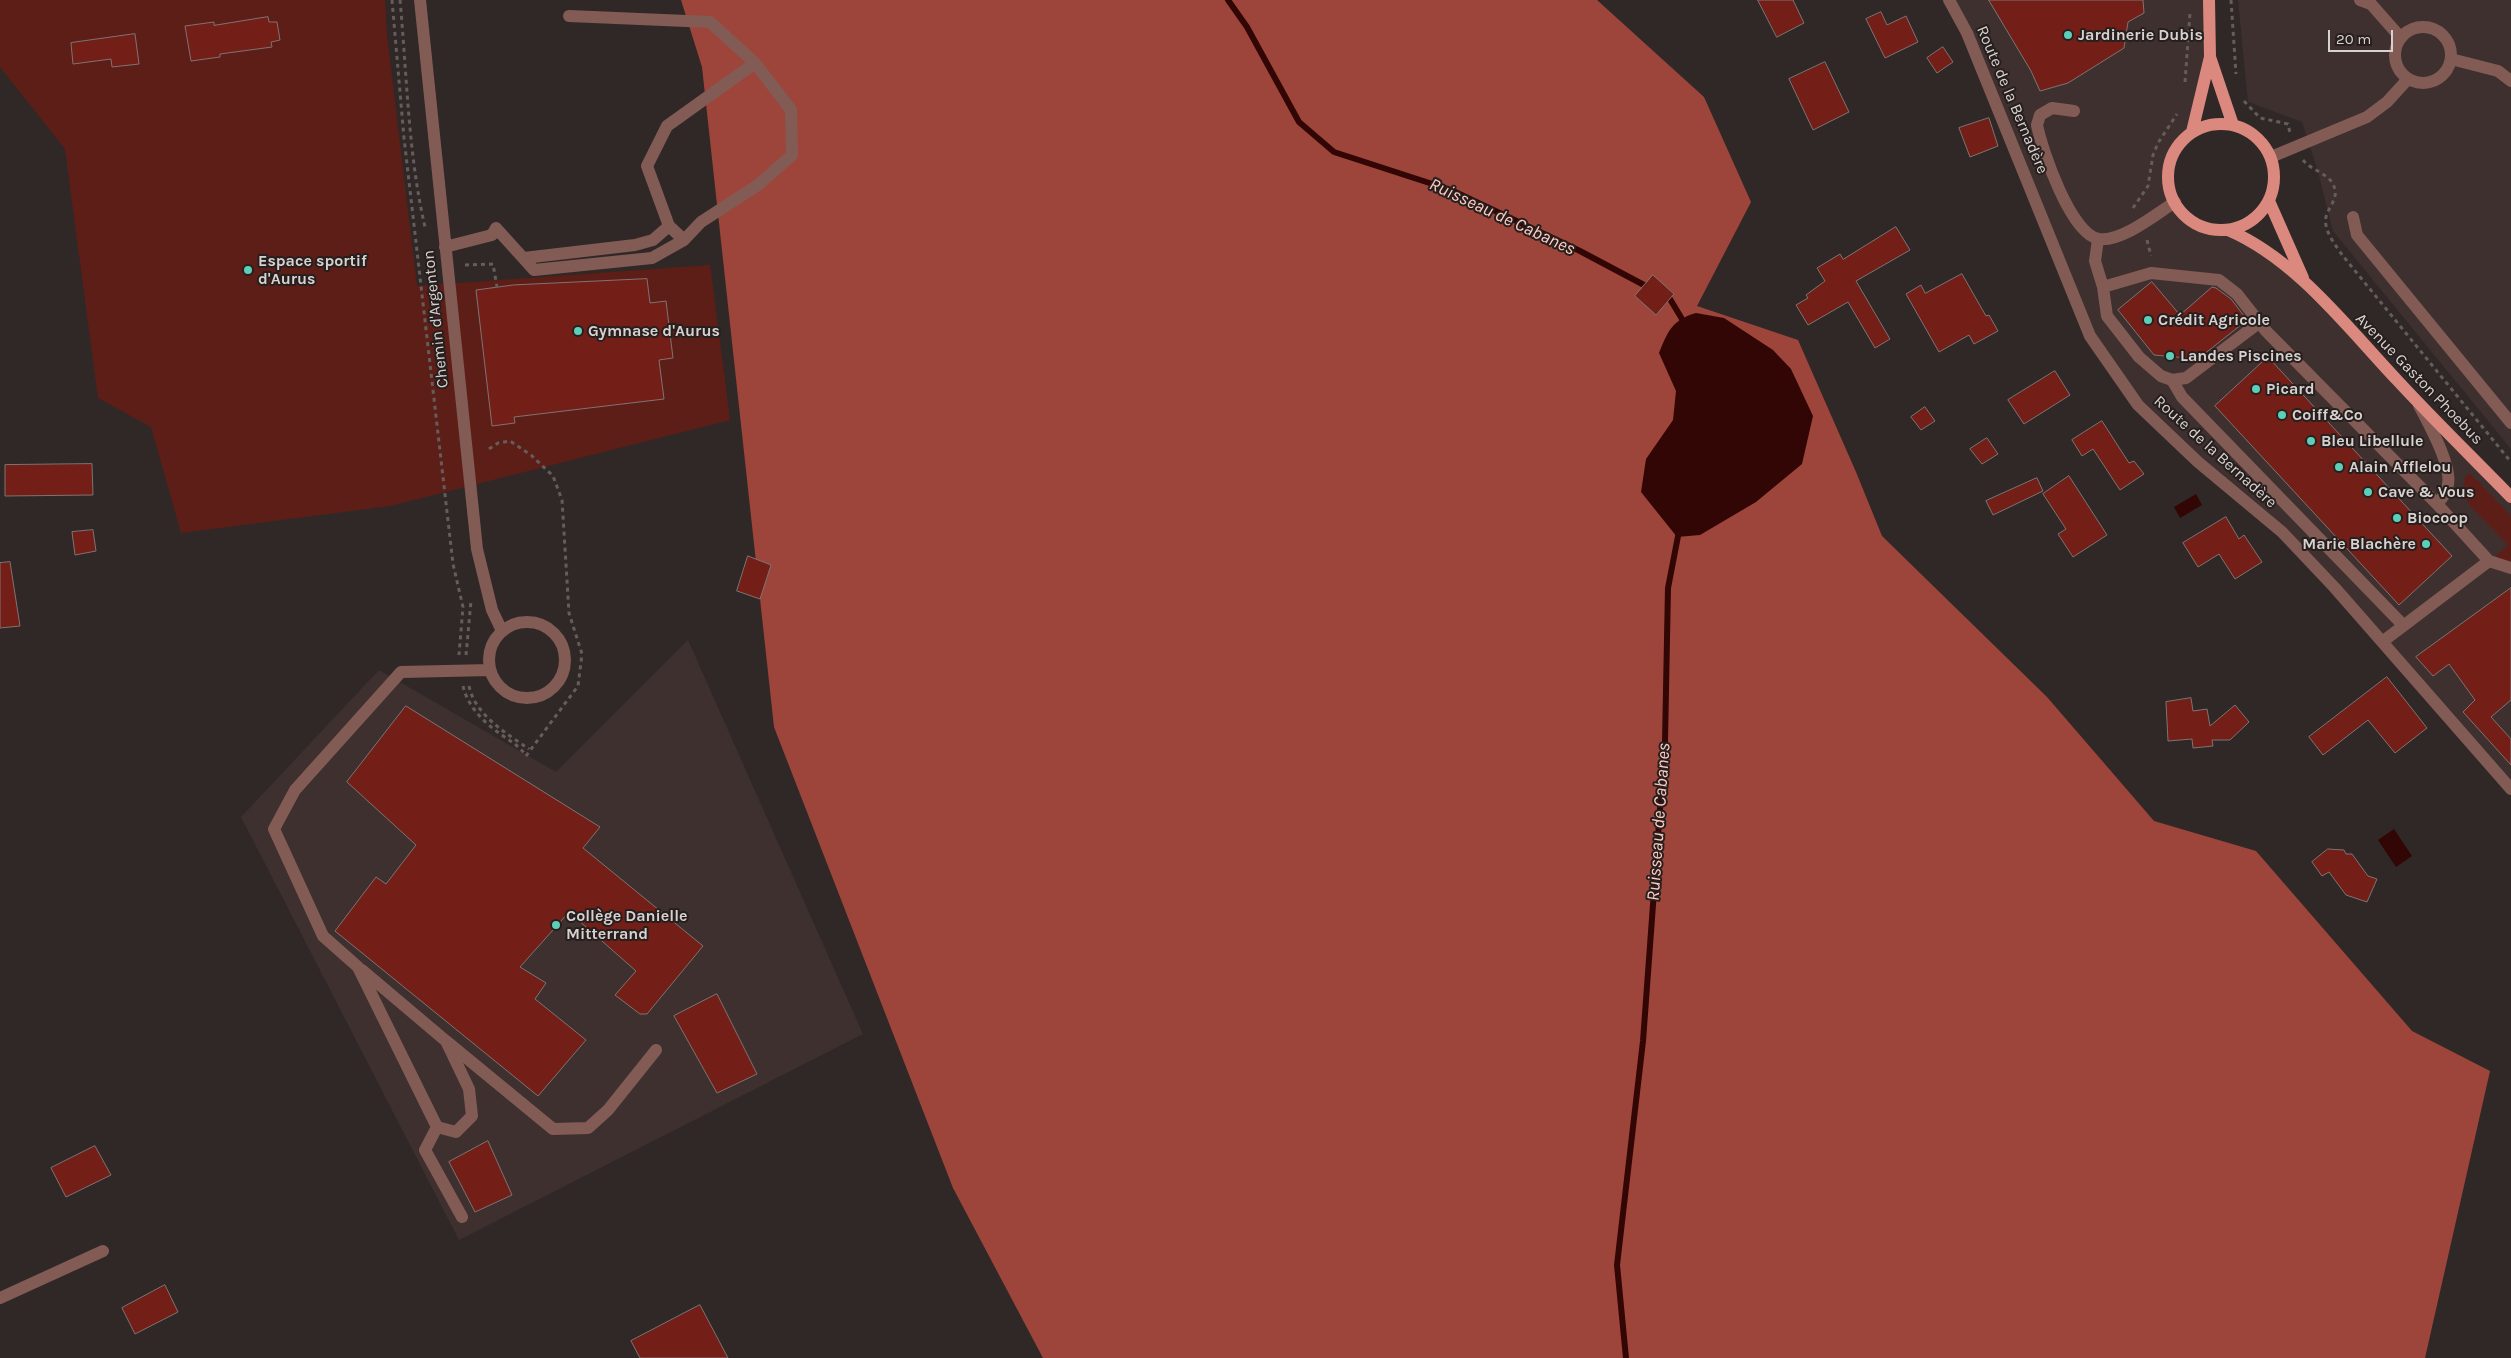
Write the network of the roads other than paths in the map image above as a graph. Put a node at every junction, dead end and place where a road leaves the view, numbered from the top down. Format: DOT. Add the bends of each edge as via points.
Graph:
graph roads {
  1 [pos="420,0"];
  2 [pos="1949,0"];
  3 [pos="2209,0"];
  4 [pos="2368,1"];
  5 [pos="569,16"];
  6 [pos="2401,38"];
  7 [pos="2210,57"];
  8 [pos="2451,59"];
  9 [pos="755,63"];
  10 [pos="2408,79"];
  11 [pos="2511,81"];
  12 [pos="2074,111"];
  13 [pos="2233,125"];
  14 [pos="2192,132"];
  15 [pos="2271,157"];
  16 [pos="2269,201"];
  17 [pos="2175,202"];
  18 [pos="2353,217"];
  19 [pos="669,226"];
  20 [pos="2228,230"];
  21 [pos="2098,239"];
  22 [pos="684,240"];
  23 [pos="445,247"];
  24 [pos="524,258"];
  25 [pos="2305,282"];
  26 [pos="2103,287"];
  27 [pos="2260,322"];
  28 [pos="2172,380"];
  29 [pos="2419,404"];
  30 [pos="2511,423"];
  31 [pos="2511,497"];
  32 [pos="2437,504"];
  33 [pos="2489,561"];
  34 [pos="2511,568"];
  35 [pos="2404,625"];
  36 [pos="502,631"];
  37 [pos="2382,642"];
  38 [pos="490,670"];
  39 [pos="2511,789"];
  40 [pos="358,967"];
  41 [pos="446,1041"];
  42 [pos="656,1050"];
  43 [pos="437,1127"];
  44 [pos="462,1217"];
  45 [pos="103,1251"];
  46 [pos="0,1298"];
  1 -- 23 [label="street, Chemin d'Argenton"];
  2 -- 37 [label="street, Route de la Bernadère" via="1982,67 2090,336 2138,405 2198,462 2282,532"];
  3 -- 7 [label="main road"];
  4 -- 6 [label="street"];
  5 -- 9 [label="street" via="710,22"];
  6 -- 8 [label="street" via="2416,28 2434,30 2447,42"];
  6 -- 10 [label="street" via="2395,55 2397,65"];
  7 -- 13 [label="main road"];
  7 -- 14 [label="main road"];
  8 -- 10 [label="street" via="2448,68 2435,80 2417,83"];
  8 -- 11 [label="street" via="2498,71"];
  9 -- 19 [label="street" via="667,126 647,166"];
  9 -- 22 [label="street" via="791,110 792,155 758,185 702,222"];
  10 -- 15 [label="street" via="2387,102 2367,117"];
  12 -- 21 [label="street" via="2052,108 2040,115 2037,124 2066,206 2081,229"];
  13 -- 14 [label="main road" via="2219,123"];
  13 -- 15 [label="main road" via="2249,131 2262,142"];
  14 -- 17 [label="main road" via="2180,143 2168,172 2169,188"];
  15 -- 16 [label="main road" via="2275,172"];
  16 -- 20 [label="main road" via="2259,215 2245,225"];
  16 -- 25 [label="main road, Avenue Gaston Phoebus"];
  17 -- 20 [label="main road" via="2197,224"];
  17 -- 21 [label="street" via="2125,233"];
  18 -- 30 [label="street" via="2357,235"];
  19 -- 22 [label="street"];
  19 -- 24 [label="street" via="653,240 635,245"];
  20 -- 25 [label="main road, Avenue Gaston Phoebus" via="2273,254"];
  21 -- 26 [label="street" via="2095,261"];
  22 -- 24 [label="street" via="652,258 534,270"];
  23 -- 24 [label="street" via="492,235 496,228"];
  23 -- 36 [label="street, Chemin d'Argenton" via="477,549 492,610"];
  25 -- 29 [label="main road, Avenue Gaston Phoebus"];
  26 -- 27 [label="street" via="2151,274 2220,280"];
  26 -- 28 [label="street" via="2107,316 2139,357 2160,376"];
  27 -- 28 [label="street" via="2186,378"];
  27 -- 32 [label="street"];
  28 -- 35 [label="street" via="2182,397"];
  29 -- 31 [label="main road, Avenue Gaston Phoebus"];
  29 -- 32 [label="street" via="2448,471 2447,489"];
  32 -- 33 [label="street"];
  33 -- 34 [label="street"];
  33 -- 35 [label="street"];
  35 -- 37 [label="street"];
  36 -- 38 [label="street" via="489,656"];
  36 -- 38 [label="street" via="514,624 527,622 540,624 552,631 561,642 565,668 551,690 527,698 504,690 495,682"];
  37 -- 39 [label="street, Route de la Bernadère"];
  38 -- 40 [label="street" via="400,672 295,790 274,828 323,936"];
  40 -- 41 [label="street"];
  40 -- 43 [label="street"];
  41 -- 42 [label="street" via="553,1129 588,1128 608,1110"];
  41 -- 43 [label="street" via="470,1089 472,1116 456,1132"];
  43 -- 44 [label="street" via="425,1150"];
  45 -- 46 [label="street"];
}
